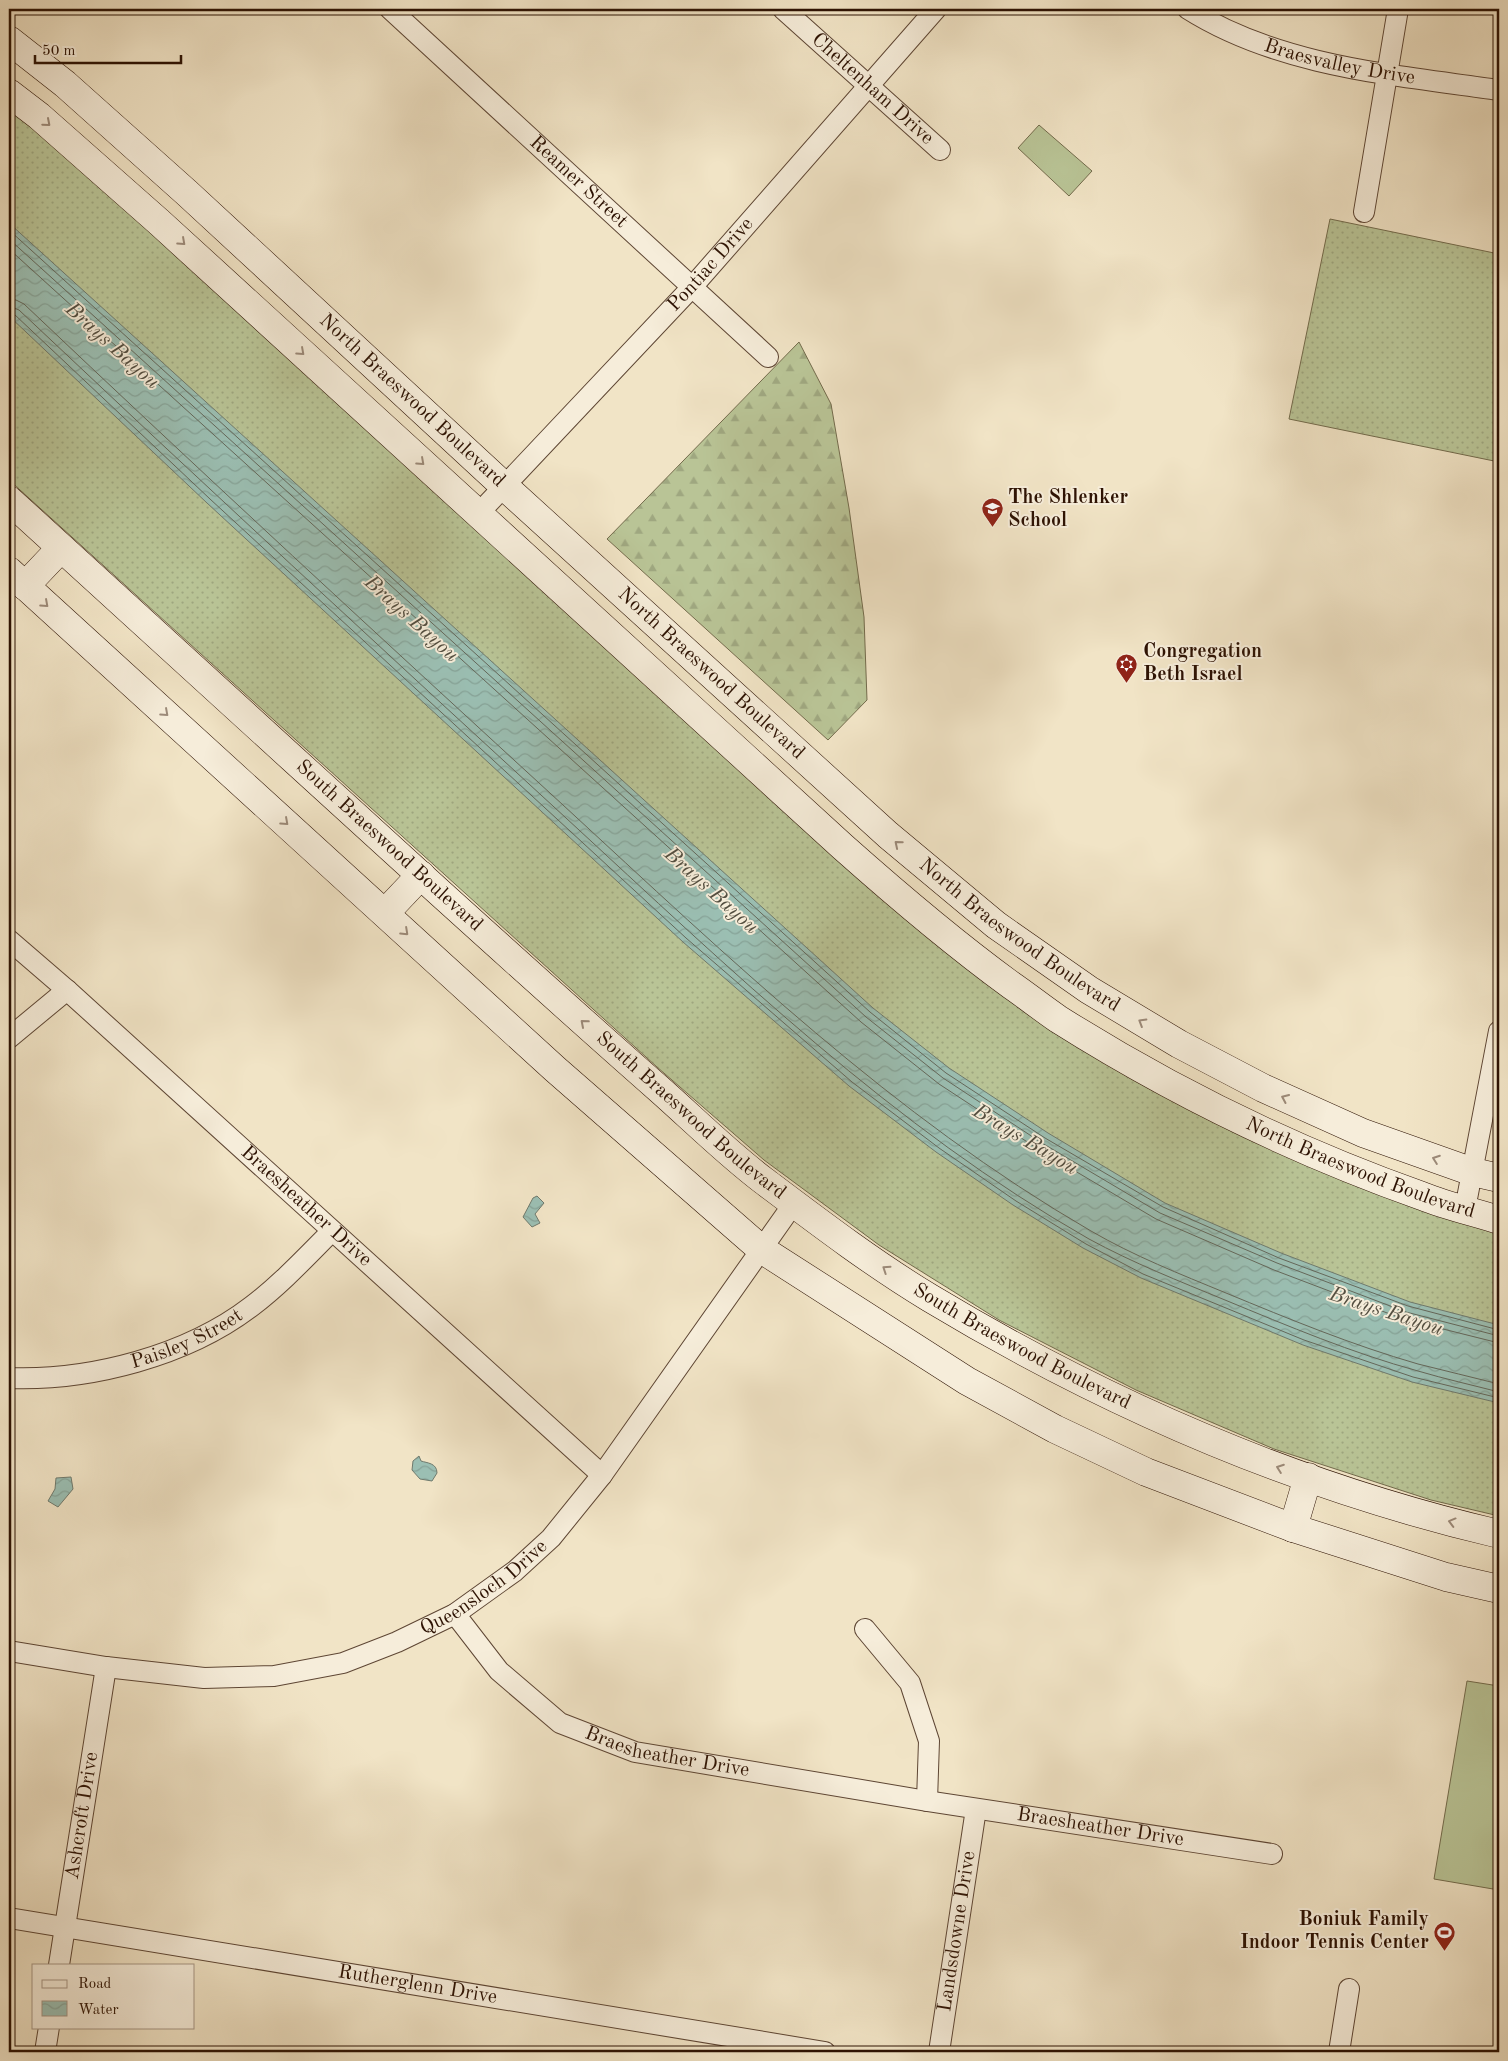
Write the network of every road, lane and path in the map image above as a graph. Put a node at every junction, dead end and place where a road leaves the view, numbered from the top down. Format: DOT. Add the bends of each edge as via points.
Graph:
graph roads {
  1 [pos="390,9"];
  2 [pos="782,9"];
  3 [pos="936,9"];
  4 [pos="1188,9"];
  5 [pos="1398,9"];
  6 [pos="9,40"];
  7 [pos="1387,74"];
  8 [pos="869,87"];
  9 [pos="1499,90"];
  10 [pos="9,93"];
  11 [pos="940,150"];
  12 [pos="187,193"];
  13 [pos="1364,212"];
  14 [pos="159,222"];
  15 [pos="693,286"];
  16 [pos="768,357"];
  17 [pos="504,486"];
  18 [pos="9,500"];
  19 [pos="478,514"];
  20 [pos="61,548"];
  21 [pos="17,578"];
  22 [pos="839,791"];
  23 [pos="813,819"];
  24 [pos="420,875"];
  25 [pos="385,913"];
  26 [pos="9,940"];
  27 [pos="67,990"];
  28 [pos="1499,1031"];
  29 [pos="9,1038"];
  30 [pos="1473,1172"];
  31 [pos="1499,1178"];
  32 [pos="794,1203"];
  33 [pos="1465,1209"];
  34 [pos="1499,1220"];
  35 [pos="332,1231"];
  36 [pos="761,1250"];
  37 [pos="9,1378"];
  38 [pos="602,1476"];
  39 [pos="1308,1478"];
  40 [pos="1293,1528"];
  41 [pos="1499,1534"];
  42 [pos="1499,1589"];
  43 [pos="455,1614"];
  44 [pos="865,1629"];
  45 [pos="9,1651"];
  46 [pos="106,1667"];
  47 [pos="927,1801"];
  48 [pos="976,1809"];
  49 [pos="1272,1854"];
  50 [pos="9,1918"];
  51 [pos="65,1927"];
  52 [pos="59,1964"];
  53 [pos="1349,1988"];
  54 [pos="49,2028"];
  55 [pos="45,2052"];
  56 [pos="825,2052"];
  57 [pos="939,2052"];
  58 [pos="1339,2052"];
  1 -- 15 [label="street, Reamer Street"];
  2 -- 8 [label="street, Cheltenham Drive"];
  3 -- 8 [label="street, Pontiac Drive"];
  4 -- 7 [label="street, Braesvalley Drive" via="1239,35 1274,48 1321,62"];
  5 -- 7 [label="street"];
  6 -- 12 [label="main road, North Braeswood Boulevard" via="65,84"];
  7 -- 9 [label="street, Braesvalley Drive"];
  7 -- 13 [label="street"];
  8 -- 11 [label="street, Cheltenham Drive"];
  8 -- 15 [label="street, Pontiac Drive"];
  10 -- 14 [label="main road, North Braeswood Boulevard, one-way"];
  12 -- 14 [label="main road"];
  12 -- 17 [label="main road, North Braeswood Boulevard"];
  14 -- 19 [label="main road, North Braeswood Boulevard, one-way"];
  15 -- 16 [label="street, Reamer Street"];
  15 -- 17 [label="street, Pontiac Drive"];
  17 -- 19 [label="street, Pontiac Drive"];
  17 -- 22 [label="main road, North Braeswood Boulevard"];
  18 -- 20 [label="main road, South Braeswood Boulevard"];
  19 -- 23 [label="main road, North Braeswood Boulevard"];
  20 -- 21 [label="main road"];
  20 -- 24 [label="main road, South Braeswood Boulevard"];
  21 -- 25 [label="main road, one-way"];
  22 -- 23 [label="main road"];
  30 -- 22 [label="main road, North Braeswood Boulevard, one-way" via="1363,1133 1263,1088 1179,1044 1089,990 996,925"];
  23 -- 33 [label="main road, North Braeswood Boulevard" via="918,914 1057,1018 1239,1120 1329,1160"];
  24 -- 25 [label="main road"];
  32 -- 24 [label="main road, South Braeswood Boulevard, one-way" via="759,1177"];
  25 -- 36 [label="main road, one-way" via="555,1069"];
  26 -- 27 [label="street, Braesheather Drive"];
  27 -- 29 [label="street"];
  27 -- 35 [label="street, Braesheather Drive"];
  28 -- 30 [label="street"];
  30 -- 31 [label="main road, North Braeswood Boulevard"];
  30 -- 33 [label="street"];
  32 -- 36 [label="street, Queensloch Drive"];
  39 -- 32 [label="main road, South Braeswood Boulevard, one-way" via="1118,1400 1048,1365 927,1296"];
  33 -- 34 [label="main road, North Braeswood Boulevard"];
  35 -- 37 [label="street, Paisley Street" via="250,1308 174,1349 129,1365 92,1373 40,1379"];
  35 -- 38 [label="street, Braesheather Drive"];
  36 -- 38 [label="street, Queensloch Drive"];
  36 -- 40 [label="main road" via="967,1381 1055,1429 1146,1472"];
  38 -- 43 [label="street, Queensloch Drive" via="551,1538 515,1571"];
  39 -- 40 [label="main road"];
  41 -- 39 [label="main road, South Braeswood Boulevard, one-way"];
  40 -- 42 [label="main road" via="1446,1577"];
  43 -- 46 [label="street, Queensloch Drive" via="343,1663 274,1676 204,1678"];
  43 -- 47 [label="street, Braesheather Drive" via="499,1671 560,1722 635,1752"];
  44 -- 47 [label="street" via="910,1683 929,1741"];
  45 -- 46 [label="street, Queensloch Drive"];
  46 -- 51 [label="street, Ashcroft Drive"];
  47 -- 48 [label="street, Braesheather Drive"];
  48 -- 49 [label="street, Braesheather Drive"];
  48 -- 57 [label="street, Landsdowne Drive"];
  50 -- 51 [label="street, Rutherglenn Drive"];
  51 -- 52 [label="street, Ashcroft Drive"];
  51 -- 56 [label="street, Rutherglenn Drive"];
  53 -- 58 [label="street"];
  54 -- 55 [label="street"];
}
